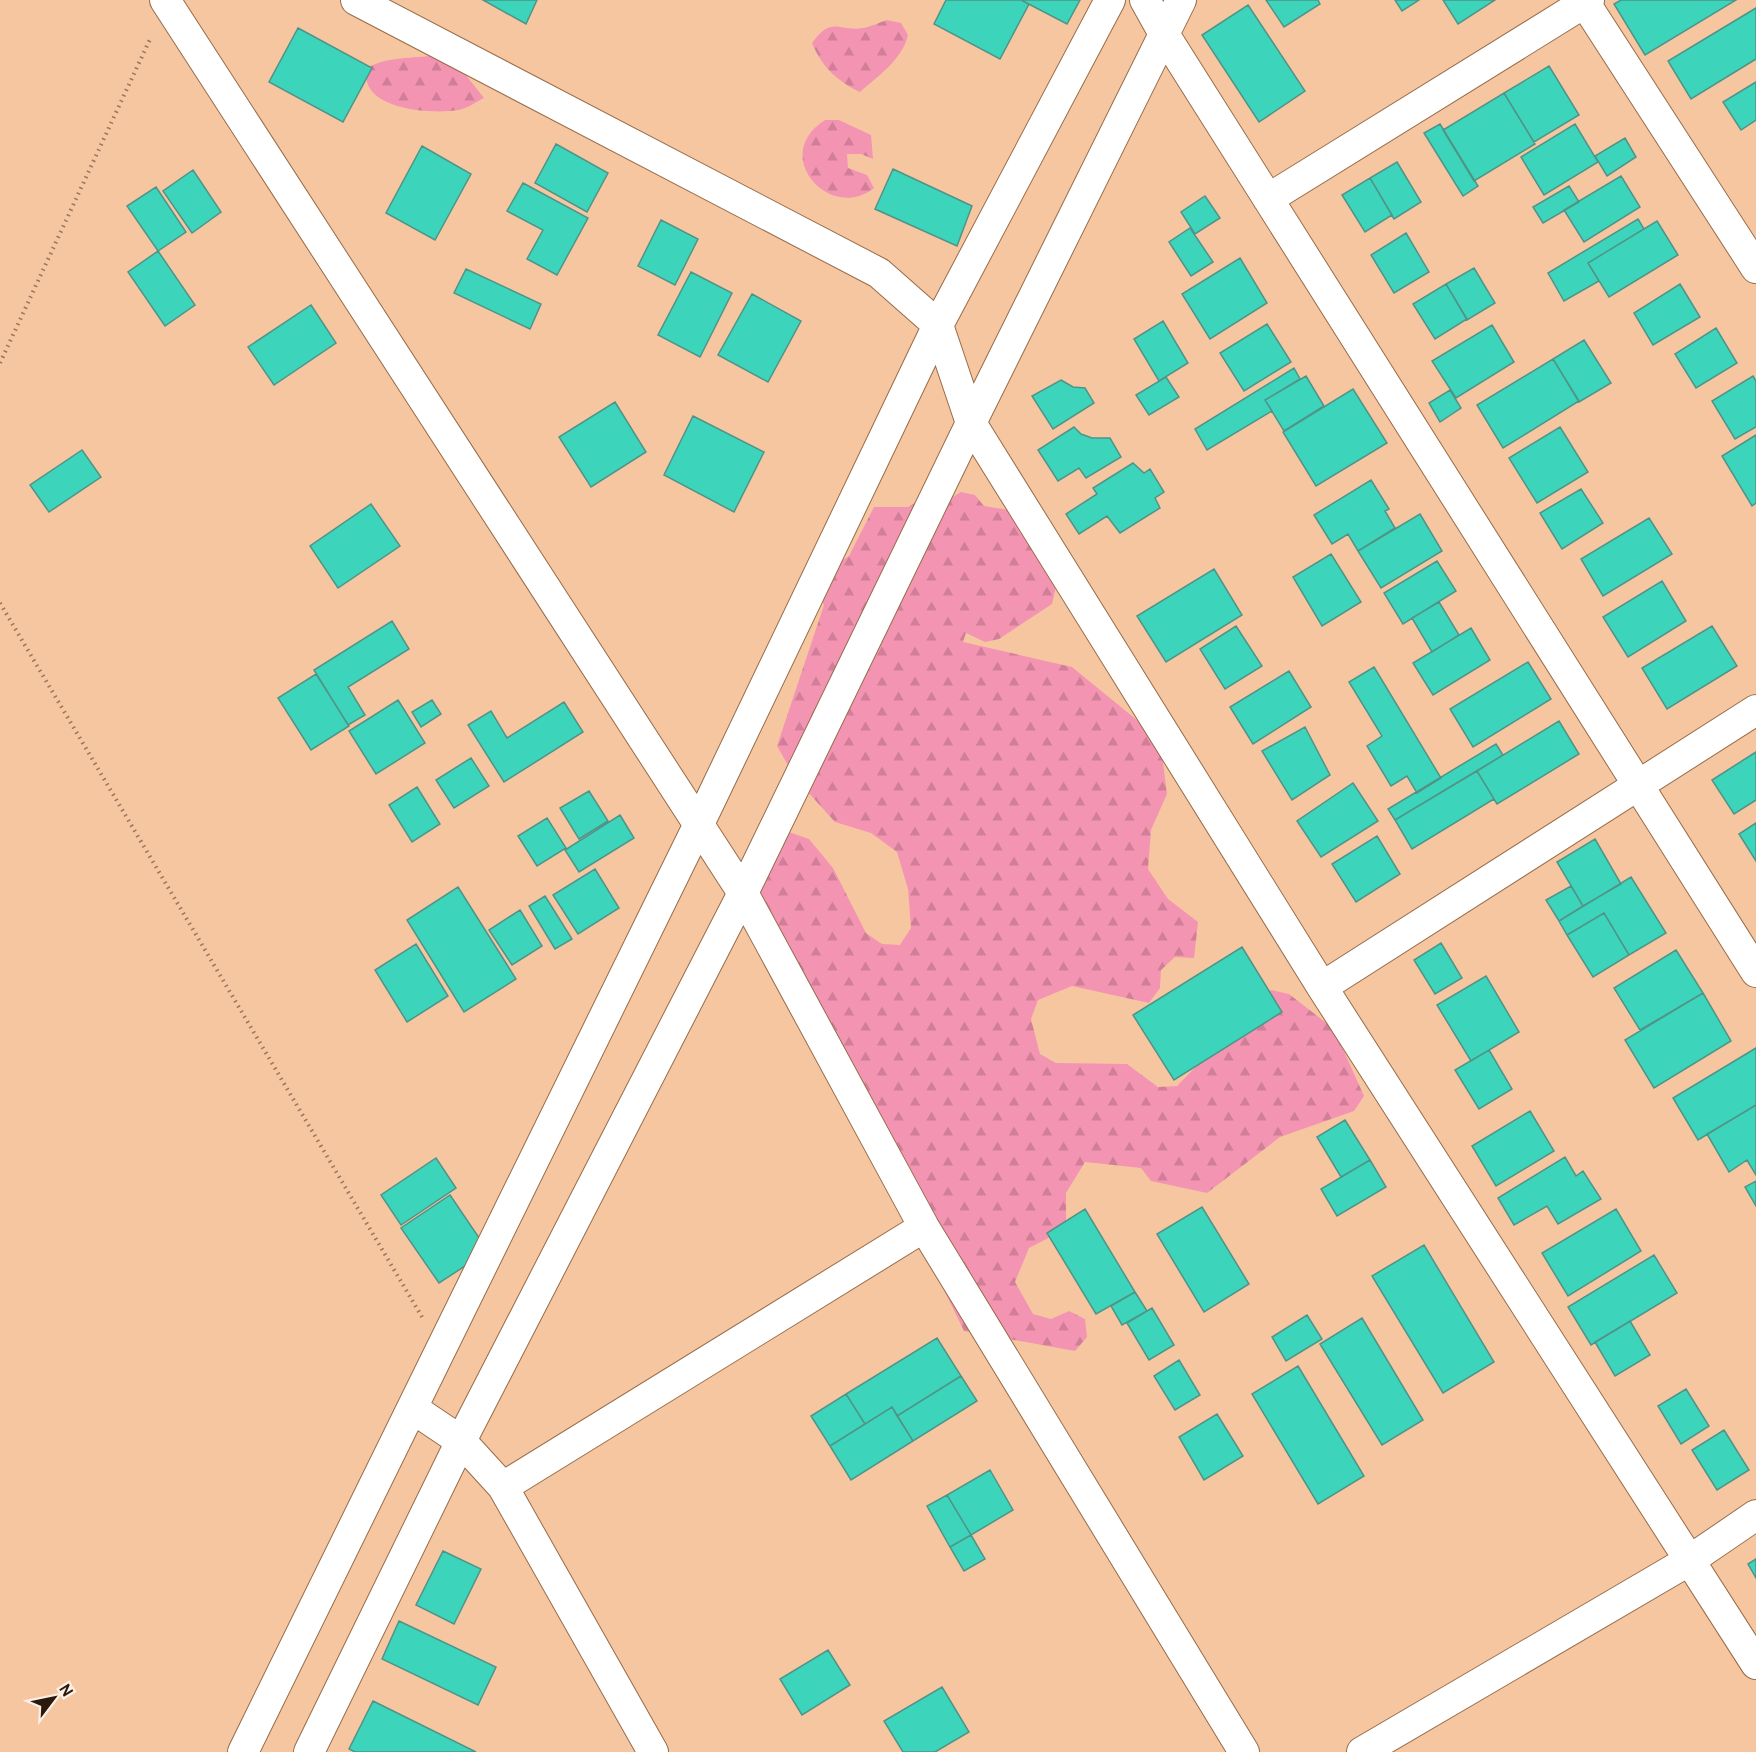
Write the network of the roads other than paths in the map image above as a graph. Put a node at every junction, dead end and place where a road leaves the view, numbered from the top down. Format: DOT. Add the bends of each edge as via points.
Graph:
graph roads {
  1 [pos="356,0"];
  2 [pos="1110,0"];
  3 [pos="1145,0"];
  4 [pos="1181,0"];
  5 [pos="166,1"];
  6 [pos="1585,1"];
  7 [pos="1164,34"];
  8 [pos="1268,199"];
  9 [pos="1756,268"];
  10 [pos="938,325"];
  11 [pos="971,423"];
  12 [pos="1756,710"];
  13 [pos="1639,785"];
  14 [pos="699,824"];
  15 [pos="743,893"];
  16 [pos="1756,972"];
  17 [pos="1322,987"];
  18 [pos="924,1227"];
  19 [pos="412,1408"];
  20 [pos="461,1440"];
  21 [pos="503,1487"];
  22 [pos="1756,1515"];
  23 [pos="1690,1560"];
  24 [pos="1756,1664"];
  25 [pos="243,1752"];
  26 [pos="309,1752"];
  27 [pos="653,1752"];
  28 [pos="1244,1752"];
  29 [pos="1362,1752"];
  1 -- 10 [label="street" via="879,273"];
  2 -- 10 [label="street"];
  3 -- 7 [label="street"];
  4 -- 7 [label="street"];
  5 -- 14 [label="street"];
  6 -- 8 [label="street"];
  6 -- 9 [label="street"];
  7 -- 8 [label="street"];
  7 -- 11 [label="street"];
  8 -- 13 [label="street"];
  10 -- 11 [label="street"];
  10 -- 14 [label="street"];
  11 -- 15 [label="street"];
  11 -- 17 [label="street"];
  12 -- 13 [label="street"];
  13 -- 16 [label="street"];
  13 -- 17 [label="street"];
  14 -- 15 [label="street"];
  14 -- 19 [label="street"];
  15 -- 18 [label="street"];
  15 -- 20 [label="street"];
  17 -- 23 [label="street"];
  18 -- 21 [label="street"];
  18 -- 28 [label="street"];
  19 -- 20 [label="street"];
  19 -- 25 [label="street"];
  20 -- 21 [label="street"];
  20 -- 26 [label="street"];
  21 -- 27 [label="street"];
  22 -- 23 [label="street"];
  23 -- 24 [label="street"];
  23 -- 29 [label="street"];
}
